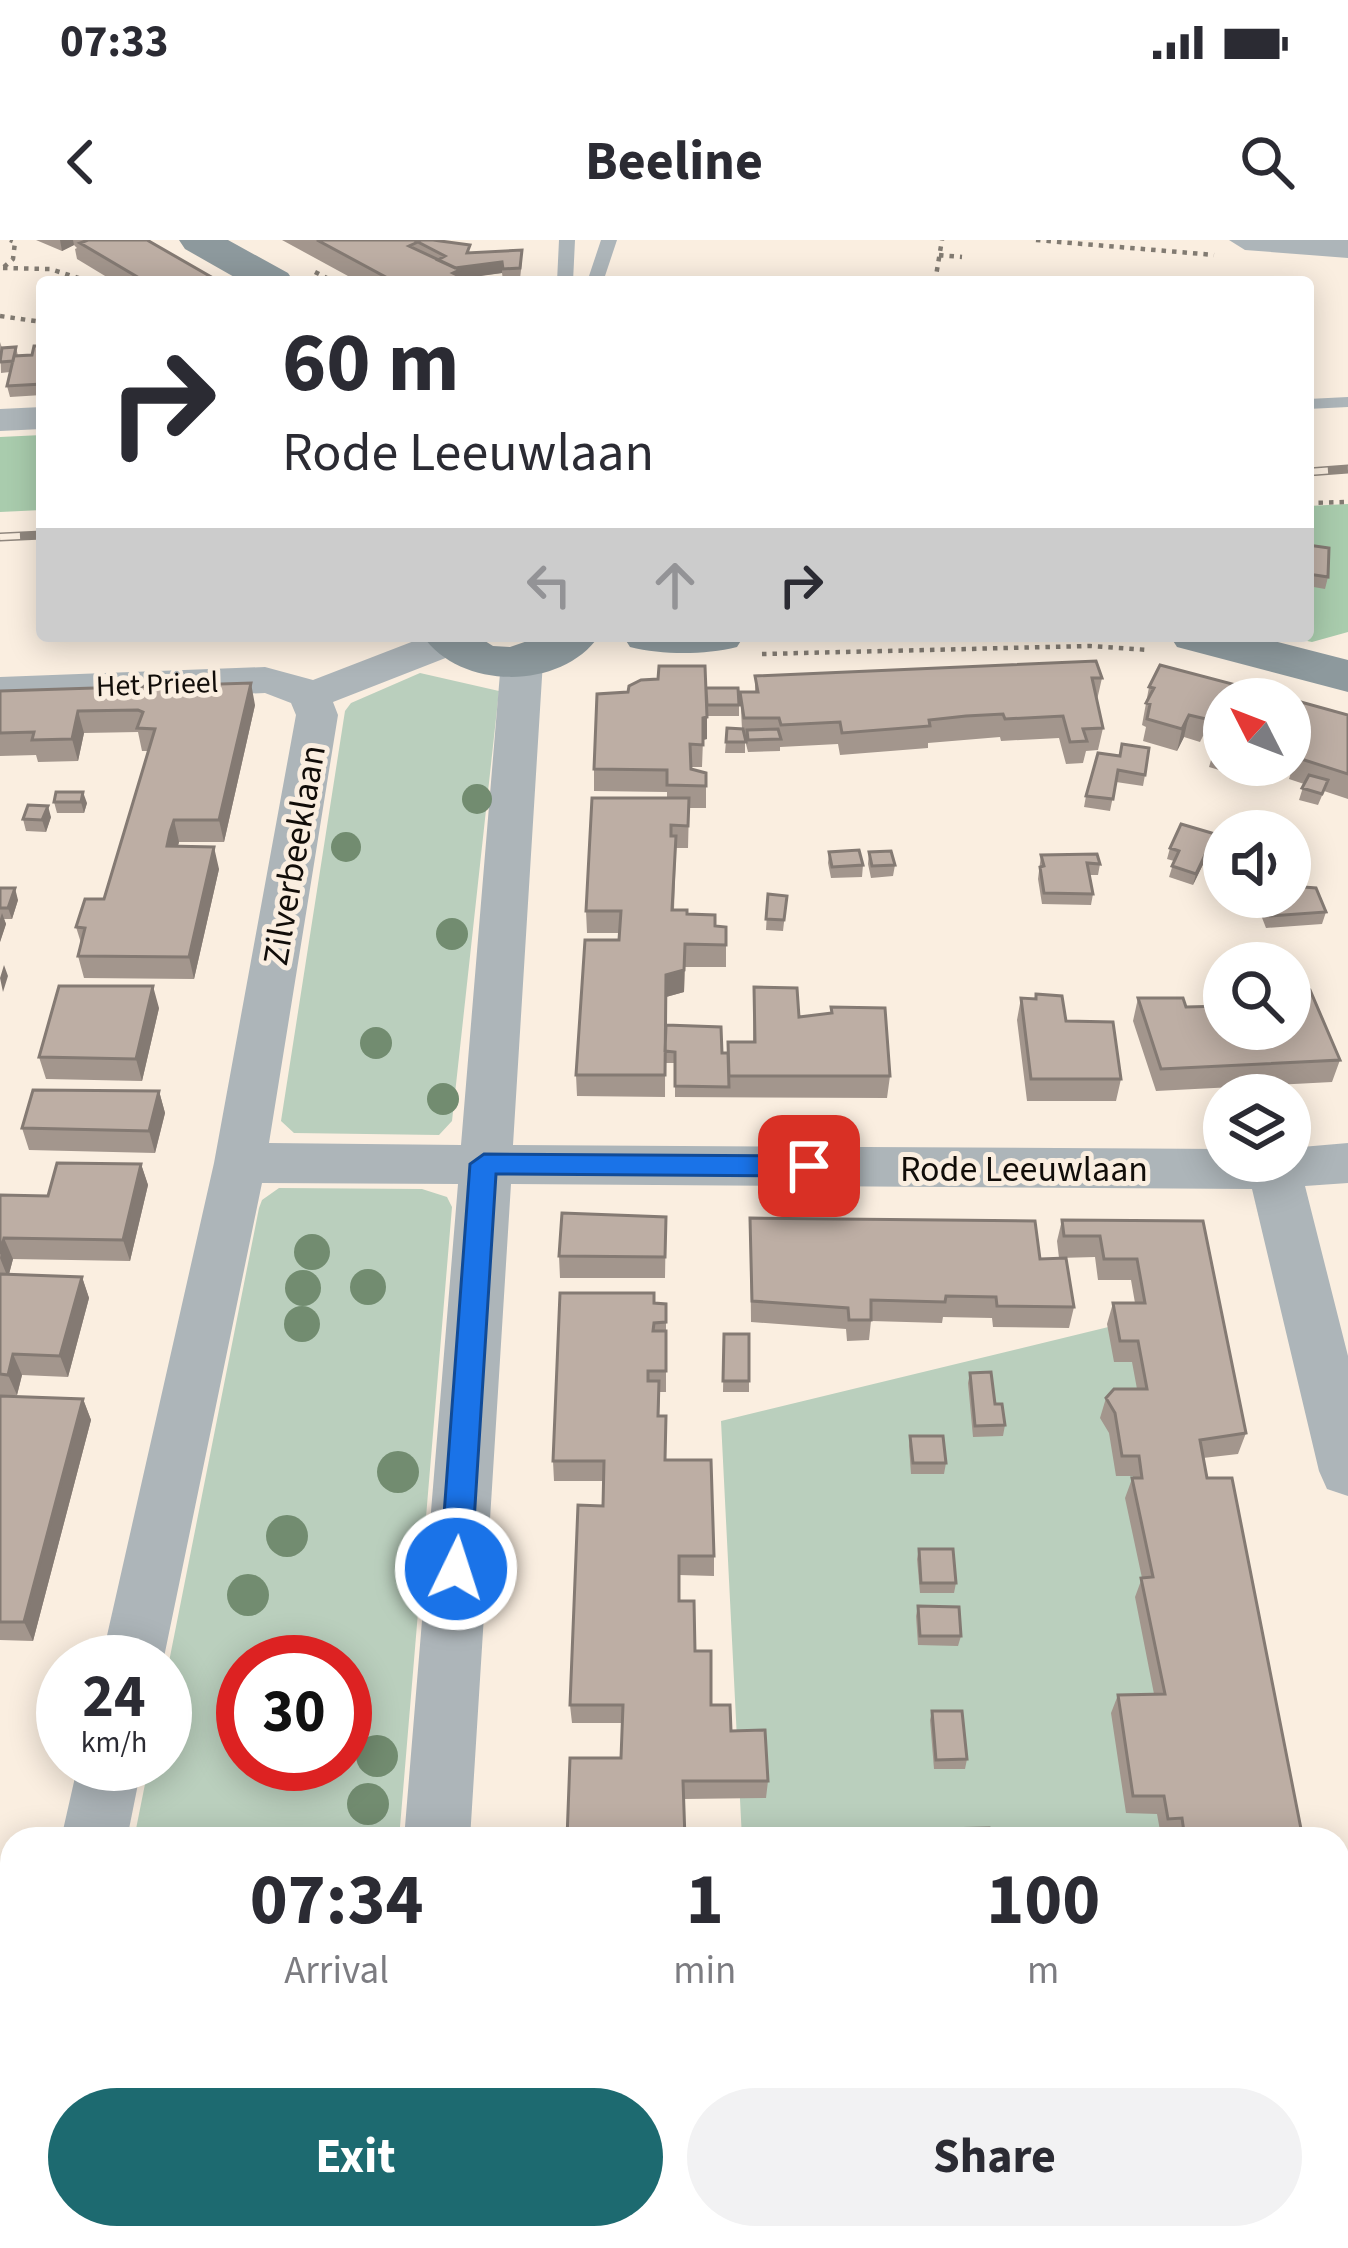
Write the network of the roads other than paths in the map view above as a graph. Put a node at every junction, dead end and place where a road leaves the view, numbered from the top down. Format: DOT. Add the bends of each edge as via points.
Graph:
graph roads {
  1 [pos="199,240"];
  2 [pos="568,240"];
  3 [pos="609,240"];
  4 [pos="1245,240"];
  5 [pos="1348,248"];
  6 [pos="262,276"];
  7 [pos="565,276"];
  8 [pos="597,276"];
  9 [pos="1348,402"];
  10 [pos="1314,404"];
  11 [pos="36,418"];
  12 [pos="0,420"];
  13 [pos="443,642"];
  14 [pos="455,642"];
  15 [pos="568,642"];
  16 [pos="708,642"];
  17 [pos="1181,644"];
  18 [pos="738,645"];
  19 [pos="522,661"];
  20 [pos="1348,676"];
  21 [pos="0,690"];
  22 [pos="310,696"];
  23 [pos="240,1163"];
  24 [pos="1348,1163"];
  25 [pos="484,1164"];
  26 [pos="1311,1166"];
  27 [pos="1203,1169"];
  28 [pos="1277,1182"];
  29 [pos="1348,1472"];
  30 [pos="139,1635"];
  31 [pos="104,1791"];
  32 [pos="97,1827"];
  33 [pos="438,1827"];
  1 -- 6 [label="street"];
  2 -- 7 [label="lane"];
  3 -- 8 [label="lane"];
  4 -- 5 [label="street"];
  9 -- 10 [label="lane"];
  11 -- 12 [label="street"];
  13 -- 22 [label="street, Zilverbeeklaan"];
  14 -- 19 [label="street" via="481,658"];
  15 -- 19 [label="street"];
  16 -- 18 [label="street"];
  17 -- 20 [label="street"];
  19 -- 25 [label="street"];
  21 -- 22 [label="street, Het Prieel" via="265,680"];
  22 -- 23 [label="street, Zilverbeeklaan" via="317,715"];
  23 -- 25 [label="street"];
  23 -- 30 [label="street, Zilverbeeklaan"];
  24 -- 26 [label="street, Rode Leeuwlaan"];
  25 -- 27 [label="street, Rode Leeuwlaan"];
  25 -- 33 [label="street"];
  28 -- 29 [label="street"];
  31 -- 32 [label="street"];
}
